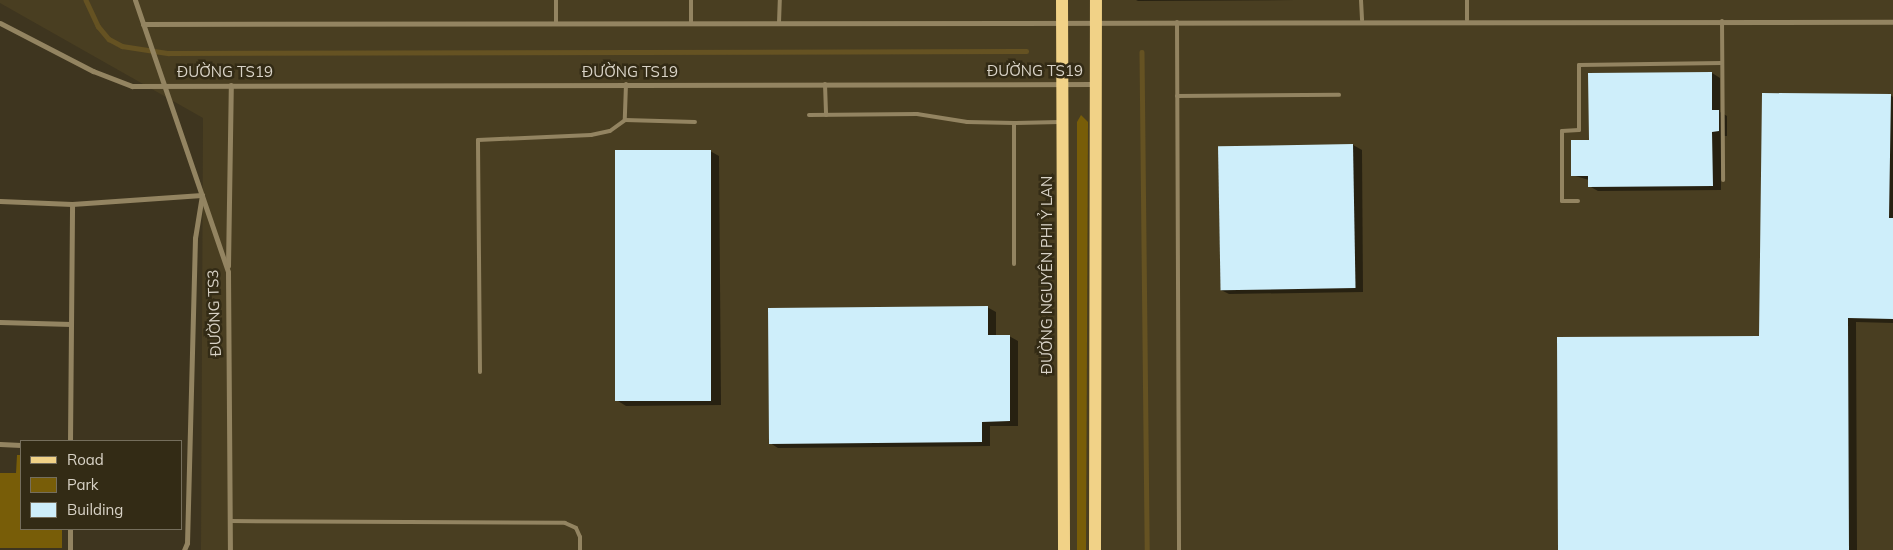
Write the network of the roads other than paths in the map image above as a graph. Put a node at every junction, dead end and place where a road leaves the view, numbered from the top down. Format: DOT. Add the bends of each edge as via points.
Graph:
graph roads {
  1 [pos="135,0"];
  2 [pos="556,0"];
  3 [pos="690,0"];
  4 [pos="780,0"];
  5 [pos="1062,0"];
  6 [pos="1096,0"];
  7 [pos="1361,0"];
  8 [pos="1467,0"];
  9 [pos="1362,20"];
  10 [pos="1467,20"];
  11 [pos="1722,21"];
  12 [pos="0,22"];
  13 [pos="1177,22"];
  14 [pos="1893,22"];
  15 [pos="556,23"];
  16 [pos="691,23"];
  17 [pos="779,23"];
  18 [pos="1062,23"];
  19 [pos="1096,23"];
  20 [pos="143,24"];
  21 [pos="1722,63"];
  22 [pos="164,84"];
  23 [pos="626,84"];
  24 [pos="825,84"];
  25 [pos="1062,84"];
  26 [pos="1096,84"];
  27 [pos="232,85"];
  28 [pos="1177,96"];
  29 [pos="1339,96"];
  30 [pos="809,115"];
  31 [pos="826,115"];
  32 [pos="625,120"];
  33 [pos="695,122"];
  34 [pos="1062,122"];
  35 [pos="1014,123"];
  36 [pos="1723,180"];
  37 [pos="202,195"];
  38 [pos="0,201"];
  39 [pos="1578,201"];
  40 [pos="72,204"];
  41 [pos="1014,264"];
  42 [pos="228,272"];
  43 [pos="0,322"];
  44 [pos="71,324"];
  45 [pos="480,372"];
  46 [pos="70,440"];
  47 [pos="0,444"];
  48 [pos="20,445"];
  49 [pos="230,521"];
  50 [pos="70,530"];
  51 [pos="70,550"];
  52 [pos="184,550"];
  53 [pos="230,550"];
  54 [pos="580,550"];
  55 [pos="1064,550"];
  56 [pos="1095,550"];
  57 [pos="1179,550"];
  1 -- 20 [label="street, ĐƯỜNG TS3"];
  2 -- 15 [label="lane"];
  3 -- 16 [label="lane"];
  4 -- 17 [label="lane"];
  5 -- 18 [label="main road, ĐƯỜNG NGUYÊN PHI Ỷ LAN"];
  6 -- 19 [label="main road"];
  7 -- 9 [label="lane"];
  8 -- 10 [label="lane"];
  9 -- 10 [label="street"];
  9 -- 13 [label="street"];
  10 -- 11 [label="street"];
  11 -- 14 [label="street"];
  11 -- 21 [label="lane"];
  12 -- 22 [label="street, ĐƯỜNG TS19" via="93,71 132,86"];
  13 -- 19 [label="street"];
  13 -- 28 [label="lane"];
  15 -- 16 [label="street"];
  15 -- 20 [label="street"];
  16 -- 17 [label="street"];
  17 -- 18 [label="street"];
  18 -- 19 [label="street"];
  18 -- 25 [label="main road, ĐƯỜNG NGUYÊN PHI Ỷ LAN"];
  19 -- 26 [label="main road"];
  20 -- 22 [label="street, ĐƯỜNG TS3"];
  21 -- 36 [label="lane"];
  21 -- 39 [label="lane" via="1579,65 1579,130 1562,131 1562,201"];
  22 -- 27 [label="street, ĐƯỜNG TS19"];
  22 -- 37 [label="street, ĐƯỜNG TS3"];
  23 -- 24 [label="street, ĐƯỜNG TS19"];
  23 -- 27 [label="street, ĐƯỜNG TS19"];
  23 -- 32 [label="lane"];
  24 -- 25 [label="street, ĐƯỜNG TS19"];
  24 -- 31 [label="lane"];
  25 -- 26 [label="street, ĐƯỜNG TS19"];
  25 -- 34 [label="main road, ĐƯỜNG NGUYÊN PHI Ỷ LAN"];
  26 -- 56 [label="main road"];
  27 -- 42 [label="street"];
  28 -- 29 [label="lane"];
  28 -- 57 [label="lane"];
  30 -- 31 [label="lane"];
  31 -- 35 [label="lane" via="918,114 967,122"];
  32 -- 33 [label="lane"];
  32 -- 45 [label="lane" via="610,131 591,135 478,140"];
  34 -- 35 [label="lane"];
  34 -- 55 [label="main road, ĐƯỜNG NGUYÊN PHI Ỷ LAN"];
  35 -- 41 [label="lane"];
  37 -- 40 [label="street"];
  37 -- 42 [label="street, ĐƯỜNG TS3"];
  37 -- 52 [label="street" via="195,238 187,543"];
  38 -- 40 [label="street"];
  40 -- 44 [label="street"];
  42 -- 49 [label="street, ĐƯỜNG TS3"];
  43 -- 44 [label="street"];
  44 -- 46 [label="street"];
  47 -- 48 [label="street"];
  49 -- 53 [label="street, ĐƯỜNG TS3"];
  49 -- 54 [label="lane" via="565,523 576,528"];
  50 -- 51 [label="street"];
}
